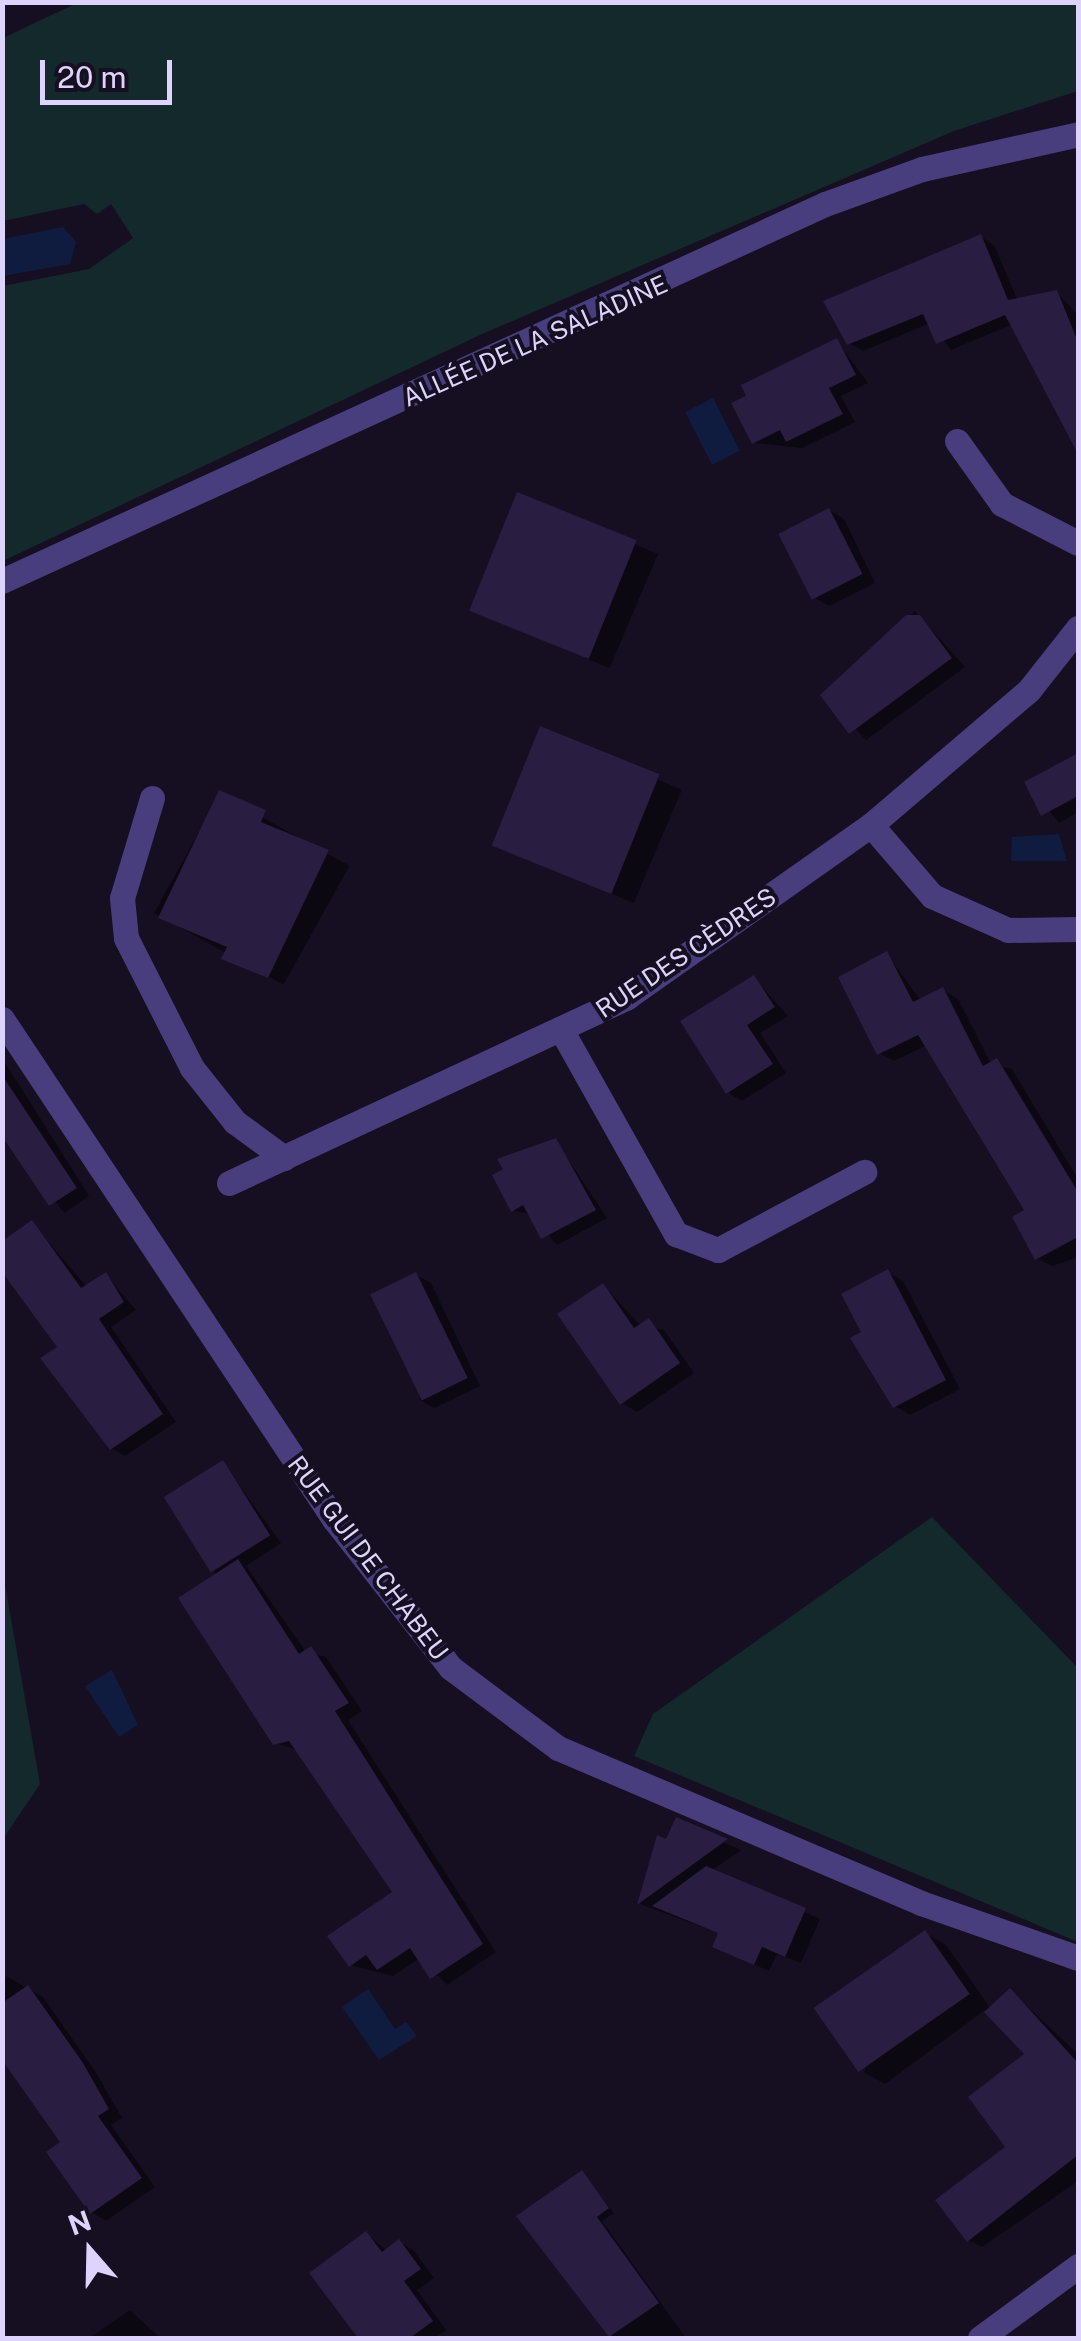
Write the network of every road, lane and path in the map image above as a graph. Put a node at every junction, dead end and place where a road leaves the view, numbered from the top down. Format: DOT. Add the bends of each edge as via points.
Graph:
graph roads {
  1 [pos="1078,134"];
  2 [pos="958,441"];
  3 [pos="1078,543"];
  4 [pos="2,581"];
  5 [pos="1078,628"];
  6 [pos="152,798"];
  7 [pos="871,825"];
  8 [pos="1078,928"];
  9 [pos="2,1019"];
  10 [pos="563,1033"];
  11 [pos="284,1158"];
  12 [pos="864,1172"];
  13 [pos="230,1183"];
  14 [pos="1078,1958"];
  15 [pos="1078,2266"];
  16 [pos="980,2338"];
  1 -- 4 [label="street, ALLÉE DE LA SALADINE" via="922,169 825,204"];
  2 -- 3 [label="street" via="1002,504"];
  5 -- 7 [label="street, RUE DES CÈDRES" via="1030,690"];
  6 -- 11 [label="street" via="122,898 126,938 192,1068 236,1122"];
  7 -- 8 [label="street" via="932,896 1008,930"];
  7 -- 10 [label="street, RUE DES CÈDRES"];
  9 -- 14 [label="street, RUE GUI DE CHABEU" via="334,1519 450,1668 558,1748 921,1903"];
  10 -- 11 [label="street, RUE DES CÈDRES"];
  10 -- 12 [label="street" via="676,1234 718,1250"];
  11 -- 13 [label="street, RUE DES CÈDRES"];
  15 -- 16 [label="street"];
}
